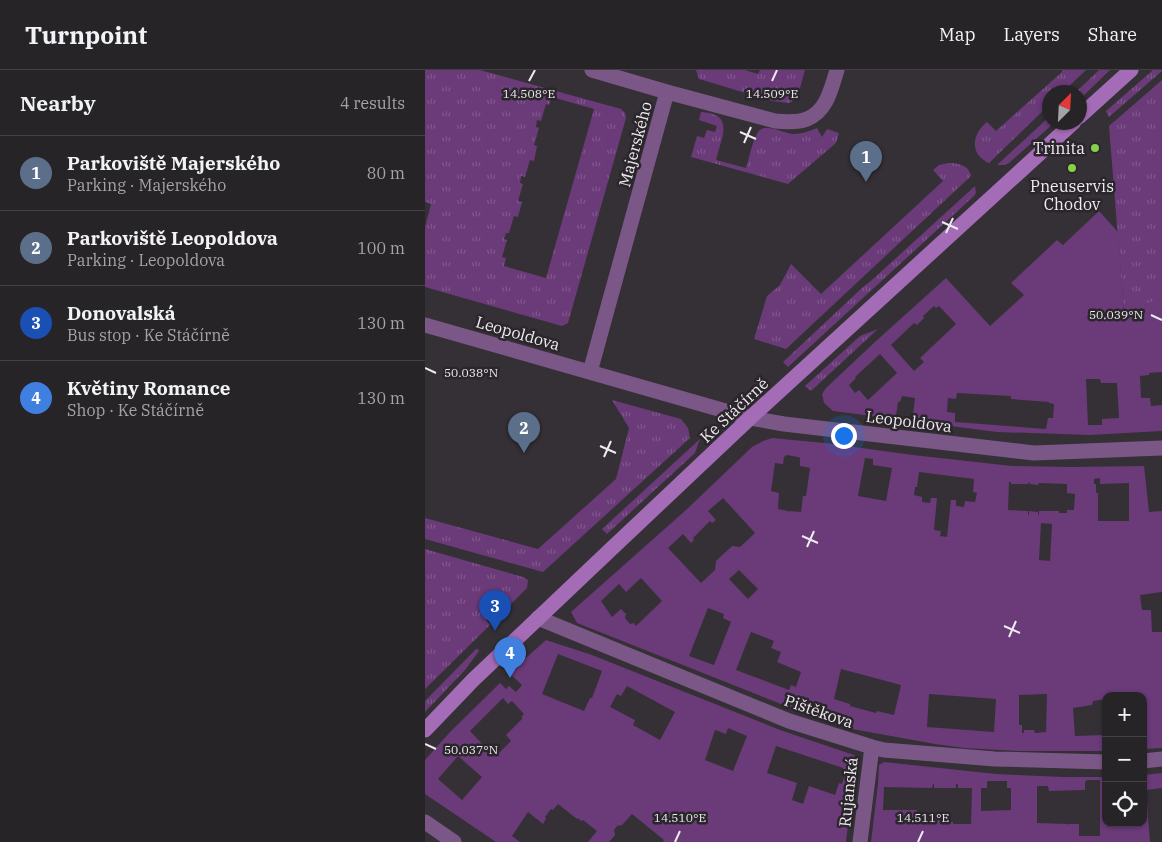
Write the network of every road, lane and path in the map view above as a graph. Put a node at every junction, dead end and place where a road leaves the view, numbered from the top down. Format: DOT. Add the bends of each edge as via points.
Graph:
graph roads {
  1 [pos="592,70"];
  2 [pos="837,70"];
  3 [pos="1131,70"];
  4 [pos="667,92"];
  5 [pos="1087,110"];
  6 [pos="1065,130"];
  7 [pos="425,325"];
  8 [pos="590,372"];
  9 [pos="751,418"];
  10 [pos="1162,448"];
  11 [pos="538,618"];
  12 [pos="425,730"];
  13 [pos="871,747"];
  14 [pos="1162,759"];
  15 [pos="1147,761"];
  16 [pos="1102,762"];
  17 [pos="425,822"];
  18 [pos="454,842"];
  19 [pos="861,842"];
  1 -- 4 [label="street"];
  2 -- 4 [label="street, Majerského" via="826,102 806,120 792,122 775,121"];
  3 -- 5 [label="street"];
  4 -- 8 [label="street, Majerského"];
  6 -- 9 [label="street, Ke Stáčírně"];
  7 -- 8 [label="street, Leopoldova"];
  8 -- 9 [label="street, Leopoldova"];
  9 -- 10 [label="street, Leopoldova" via="1034,453"];
  9 -- 11 [label="street, Ke Stáčírně"];
  11 -- 12 [label="street, Ke Stáčírně"];
  11 -- 13 [label="street, Pištěkova" via="789,721"];
  13 -- 16 [label="street, Pištěkova" via="995,760"];
  13 -- 19 [label="street, Rujanská"];
  14 -- 15 [label="street"];
  17 -- 18 [label="street"];
}
